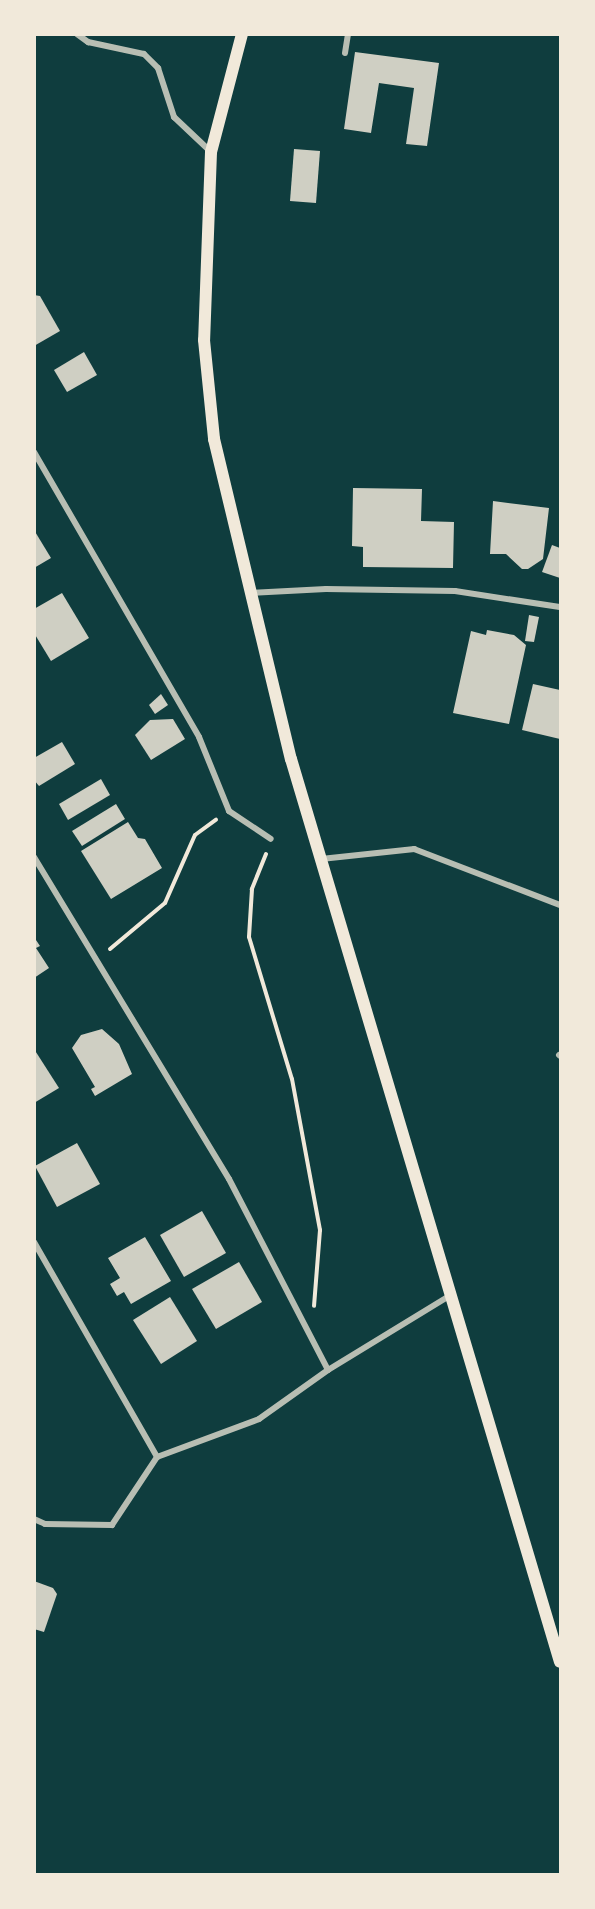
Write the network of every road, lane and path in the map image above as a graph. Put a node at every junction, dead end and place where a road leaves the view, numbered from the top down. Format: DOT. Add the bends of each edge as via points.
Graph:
graph roads {
  1 [pos="77,34"];
  2 [pos="242,34"];
  3 [pos="348,34"];
  4 [pos="345,53"];
  5 [pos="211,152"];
  6 [pos="34,452"];
  7 [pos="248,593"];
  8 [pos="561,607"];
  9 [pos="229,811"];
  10 [pos="271,839"];
  11 [pos="34,857"];
  12 [pos="320,859"];
  13 [pos="561,905"];
  14 [pos="96,960"];
  15 [pos="34,1242"];
  16 [pos="449,1296"];
  17 [pos="314,1309"];
  18 [pos="328,1370"];
  19 [pos="157,1457"];
  20 [pos="34,1519"];
  21 [pos="561,1662"];
  1 -- 5 [label="street" via="88,42 144,54 158,68 174,117"];
  2 -- 5 [label="main road"];
  3 -- 4 [label="street"];
  5 -- 7 [label="main road" via="204,340 214,439"];
  6 -- 9 [label="street" via="200,737"];
  7 -- 8 [label="street" via="326,589 455,591"];
  7 -- 12 [label="main road"];
  9 -- 10 [label="street"];
  9 -- 14 [label="path" via="195,835 165,903"];
  10 -- 17 [label="path" via="252,890 249,937 292,1079 320,1230"];
  11 -- 14 [label="street"];
  12 -- 13 [label="street" via="414,849"];
  12 -- 16 [label="main road"];
  14 -- 18 [label="street" via="229,1179"];
  15 -- 19 [label="street"];
  16 -- 18 [label="street"];
  16 -- 21 [label="main road"];
  18 -- 19 [label="street" via="259,1419"];
  19 -- 20 [label="street" via="112,1525 45,1524"];
}
